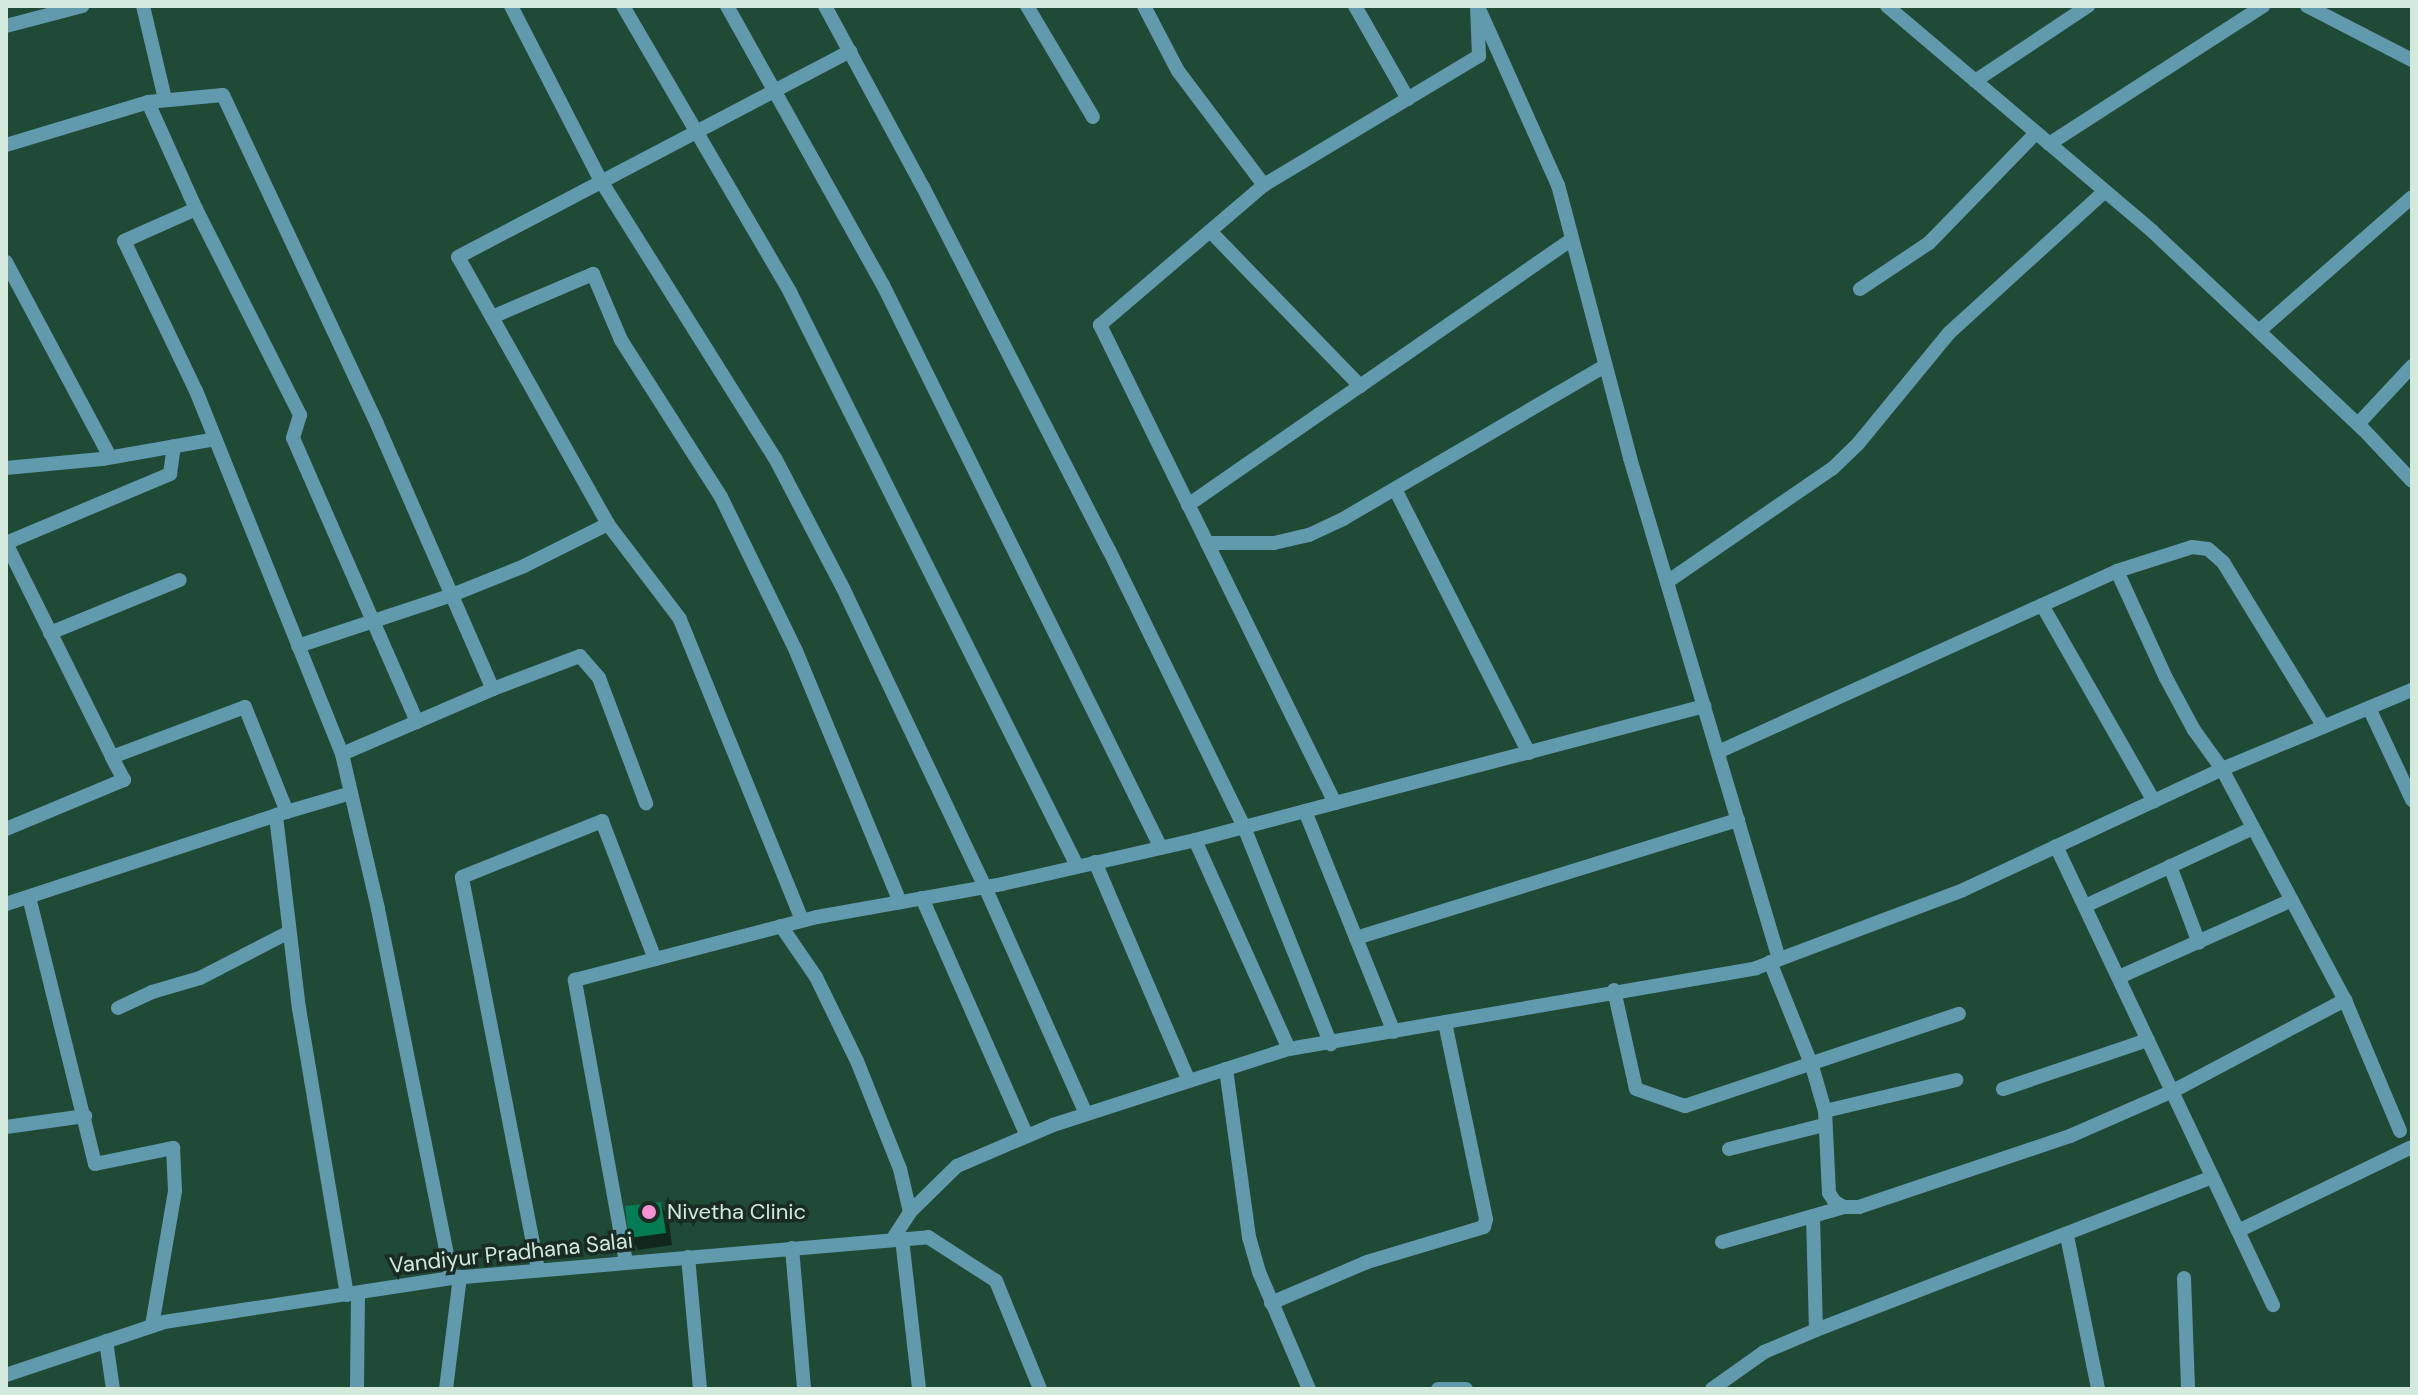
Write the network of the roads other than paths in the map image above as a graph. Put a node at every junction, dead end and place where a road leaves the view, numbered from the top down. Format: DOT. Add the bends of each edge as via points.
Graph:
graph roads {
  1 [pos="82,6"];
  2 [pos="143,6"];
  3 [pos="511,6"];
  4 [pos="623,6"];
  5 [pos="727,6"];
  6 [pos="825,6"];
  7 [pos="1027,6"];
  8 [pos="1144,6"];
  9 [pos="1355,6"];
  10 [pos="1477,6"];
  11 [pos="1887,6"];
  12 [pos="2088,6"];
  13 [pos="2263,6"];
  14 [pos="2307,6"];
  15 [pos="37,10"];
  16 [pos="6,26"];
  17 [pos="850,51"];
  18 [pos="2412,60"];
  19 [pos="1975,81"];
  20 [pos="772,92"];
  21 [pos="165,99"];
  22 [pos="1408,99"];
  23 [pos="148,102"];
  24 [pos="1093,117"];
  25 [pos="694,133"];
  26 [pos="2036,133"];
  27 [pos="2049,144"];
  28 [pos="6,145"];
  29 [pos="601,181"];
  30 [pos="1264,185"];
  31 [pos="2105,191"];
  32 [pos="2412,197"];
  33 [pos="196,209"];
  34 [pos="1210,231"];
  35 [pos="1572,239"];
  36 [pos="6,262"];
  37 [pos="1860,289"];
  38 [pos="492,317"];
  39 [pos="2259,331"];
  40 [pos="1605,366"];
  41 [pos="2412,366"];
  42 [pos="1360,386"];
  43 [pos="2358,424"];
  44 [pos="215,439"];
  45 [pos="174,446"];
  46 [pos="110,457"];
  47 [pos="6,468"];
  48 [pos="2412,481"];
  49 [pos="1395,489"];
  50 [pos="1188,505"];
  51 [pos="608,524"];
  52 [pos="6,543"];
  53 [pos="1207,543"];
  54 [pos="2117,571"];
  55 [pos="180,580"];
  56 [pos="1667,582"];
  57 [pos="452,595"];
  58 [pos="2042,605"];
  59 [pos="373,621"];
  60 [pos="50,633"];
  61 [pos="298,646"];
  62 [pos="493,689"];
  63 [pos="2412,690"];
  64 [pos="1704,706"];
  65 [pos="2369,708"];
  66 [pos="417,722"];
  67 [pos="2324,727"];
  68 [pos="1718,752"];
  69 [pos="1529,753"];
  70 [pos="342,754"];
  71 [pos="112,757"];
  72 [pos="2222,769"];
  73 [pos="351,793"];
  74 [pos="2412,800"];
  75 [pos="2154,801"];
  76 [pos="646,803"];
  77 [pos="1335,803"];
  78 [pos="1305,811"];
  79 [pos="281,814"];
  80 [pos="1738,820"];
  81 [pos="1244,827"];
  82 [pos="2253,828"];
  83 [pos="6,829"];
  84 [pos="1195,840"];
  85 [pos="1160,846"];
  86 [pos="2056,846"];
  87 [pos="1095,862"];
  88 [pos="1077,866"];
  89 [pos="2170,866"];
  90 [pos="985,887"];
  91 [pos="29,897"];
  92 [pos="922,898"];
  93 [pos="2292,900"];
  94 [pos="900,902"];
  95 [pos="6,904"];
  96 [pos="2085,906"];
  97 [pos="802,920"];
  98 [pos="781,926"];
  99 [pos="289,932"];
  100 [pos="1356,938"];
  101 [pos="2199,943"];
  102 [pos="655,959"];
  103 [pos="1775,961"];
  104 [pos="2119,977"];
  105 [pos="1614,990"];
  106 [pos="2345,1000"];
  107 [pos="118,1008"];
  108 [pos="1959,1014"];
  109 [pos="1445,1022"];
  110 [pos="1394,1032"];
  111 [pos="2148,1040"];
  112 [pos="1331,1044"];
  113 [pos="1289,1049"];
  114 [pos="1812,1066"];
  115 [pos="1226,1069"];
  116 [pos="1956,1080"];
  117 [pos="1189,1081"];
  118 [pos="2003,1089"];
  119 [pos="2173,1091"];
  120 [pos="1086,1114"];
  121 [pos="85,1116"];
  122 [pos="1824,1118"];
  123 [pos="6,1127"];
  124 [pos="2406,1127"];
  125 [pos="1027,1136"];
  126 [pos="1729,1149"];
  127 [pos="2411,1150"];
  128 [pos="2213,1177"];
  129 [pos="1844,1207"];
  130 [pos="910,1212"];
  131 [pos="1813,1216"];
  132 [pos="2238,1231"];
  133 [pos="2067,1236"];
  134 [pos="897,1239"];
  135 [pos="1722,1242"];
  136 [pos="792,1248"];
  137 [pos="688,1257"];
  138 [pos="626,1262"];
  139 [pos="538,1269"];
  140 [pos="456,1278"];
  141 [pos="2184,1278"];
  142 [pos="353,1294"];
  143 [pos="1271,1303"];
  144 [pos="2273,1305"];
  145 [pos="152,1326"];
  146 [pos="1816,1330"];
  147 [pos="106,1341"];
  148 [pos="6,1375"];
  149 [pos="113,1389"];
  150 [pos="357,1389"];
  151 [pos="446,1389"];
  152 [pos="700,1389"];
  153 [pos="804,1389"];
  154 [pos="919,1389"];
  155 [pos="1040,1389"];
  156 [pos="1309,1389"];
  157 [pos="1438,1389"];
  158 [pos="1466,1389"];
  159 [pos="1712,1389"];
  160 [pos="2098,1389"];
  161 [pos="2188,1389"];
  1 -- 15 [label="street"];
  2 -- 21 [label="street"];
  3 -- 29 [label="street"];
  4 -- 25 [label="street"];
  5 -- 20 [label="street"];
  6 -- 17 [label="street"];
  7 -- 24 [label="street"];
  8 -- 30 [label="street" via="1178,71"];
  9 -- 22 [label="street"];
  10 -- 22 [label="street" via="1479,56"];
  10 -- 35 [label="street" via="1558,185"];
  11 -- 19 [label="street"];
  12 -- 19 [label="street"];
  13 -- 27 [label="street"];
  14 -- 18 [label="street"];
  15 -- 16 [label="street"];
  17 -- 20 [label="street"];
  17 -- 81 [label="street" via="1109,550"];
  19 -- 26 [label="street"];
  20 -- 25 [label="street"];
  20 -- 85 [label="street" via="883,285"];
  21 -- 23 [label="street"];
  21 -- 57 [label="street" via="223,95"];
  22 -- 30 [label="street"];
  23 -- 28 [label="street"];
  23 -- 33 [label="street"];
  25 -- 29 [label="street"];
  25 -- 88 [label="street" via="790,292"];
  26 -- 27 [label="street"];
  26 -- 37 [label="street" via="1929,243"];
  27 -- 31 [label="street"];
  29 -- 38 [label="street" via="458,257"];
  29 -- 90 [label="street" via="775,458"];
  30 -- 34 [label="street"];
  31 -- 39 [label="street"];
  31 -- 56 [label="street" via="1949,333 1833,468"];
  32 -- 39 [label="street"];
  33 -- 44 [label="street" via="124,241"];
  33 -- 59 [label="street" via="300,415 293,438"];
  34 -- 42 [label="street"];
  34 -- 50 [label="street" via="1100,325"];
  35 -- 40 [label="street"];
  35 -- 42 [label="street"];
  36 -- 46 [label="street"];
  38 -- 51 [label="street"];
  38 -- 94 [label="street" via="593,274 621,340 721,497 796,651"];
  39 -- 43 [label="street"];
  40 -- 49 [label="street"];
  40 -- 56 [label="street"];
  41 -- 43 [label="street"];
  42 -- 50 [label="street"];
  43 -- 48 [label="street"];
  44 -- 45 [label="street"];
  44 -- 61 [label="street"];
  45 -- 46 [label="street"];
  45 -- 52 [label="street" via="170,474"];
  46 -- 47 [label="street"];
  49 -- 53 [label="street" via="1309,535 1274,543"];
  49 -- 69 [label="street"];
  50 -- 53 [label="street"];
  51 -- 57 [label="street"];
  51 -- 97 [label="street" via="680,619"];
  52 -- 60 [label="street"];
  53 -- 77 [label="street"];
  54 -- 58 [label="street"];
  54 -- 67 [label="street" via="2192,547 2208,549 2223,562"];
  54 -- 72 [label="street" via="2166,678"];
  55 -- 60 [label="street"];
  56 -- 64 [label="street"];
  57 -- 59 [label="street"];
  57 -- 62 [label="street"];
  58 -- 68 [label="street"];
  58 -- 75 [label="street"];
  59 -- 61 [label="street"];
  59 -- 66 [label="street"];
  60 -- 71 [label="street"];
  61 -- 70 [label="street"];
  62 -- 66 [label="street"];
  62 -- 76 [label="street" via="580,656 599,678"];
  63 -- 65 [label="street"];
  64 -- 68 [label="street"];
  64 -- 69 [label="street"];
  65 -- 67 [label="street"];
  65 -- 74 [label="street"];
  66 -- 70 [label="street"];
  67 -- 72 [label="street"];
  68 -- 80 [label="street"];
  69 -- 77 [label="street"];
  70 -- 73 [label="street"];
  71 -- 79 [label="street" via="245,707"];
  71 -- 83 [label="street" via="124,780"];
  72 -- 75 [label="street"];
  72 -- 82 [label="street"];
  73 -- 79 [label="street"];
  73 -- 140 [label="street"];
  75 -- 86 [label="street"];
  77 -- 78 [label="street"];
  78 -- 81 [label="street"];
  78 -- 100 [label="street"];
  79 -- 91 [label="street"];
  79 -- 99 [label="street"];
  80 -- 100 [label="street"];
  80 -- 103 [label="street"];
  81 -- 84 [label="street"];
  81 -- 112 [label="street"];
  82 -- 89 [label="street"];
  82 -- 93 [label="street"];
  84 -- 85 [label="street"];
  84 -- 113 [label="street"];
  85 -- 87 [label="street"];
  86 -- 96 [label="street"];
  86 -- 103 [label="street" via="1963,890"];
  87 -- 88 [label="street"];
  87 -- 117 [label="street"];
  88 -- 90 [label="street"];
  89 -- 96 [label="street"];
  89 -- 101 [label="street"];
  90 -- 92 [label="street"];
  90 -- 120 [label="street"];
  91 -- 95 [label="street"];
  91 -- 121 [label="street"];
  92 -- 94 [label="street"];
  92 -- 125 [label="street"];
  93 -- 101 [label="street"];
  93 -- 106 [label="street"];
  94 -- 97 [label="street"];
  96 -- 104 [label="street"];
  97 -- 98 [label="street"];
  98 -- 102 [label="street"];
  98 -- 130 [label="street" via="816,977 857,1061 900,1169"];
  99 -- 107 [label="street" via="200,978"];
  99 -- 142 [label="street"];
  100 -- 110 [label="street"];
  101 -- 104 [label="street"];
  102 -- 138 [label="street" via="575,980"];
  102 -- 139 [label="street" via="602,821 462,877"];
  103 -- 105 [label="street"];
  103 -- 114 [label="street"];
  104 -- 111 [label="street"];
  105 -- 109 [label="street"];
  105 -- 114 [label="street" via="1636,1089 1685,1106"];
  106 -- 119 [label="street"];
  106 -- 124 [label="street"];
  108 -- 114 [label="street"];
  109 -- 110 [label="street"];
  109 -- 143 [label="street" via="1484,1227 1367,1262"];
  110 -- 112 [label="street"];
  111 -- 118 [label="street"];
  111 -- 119 [label="street"];
  112 -- 113 [label="street"];
  113 -- 115 [label="street"];
  114 -- 122 [label="street"];
  115 -- 117 [label="street"];
  115 -- 143 [label="street" via="1249,1237"];
  116 -- 122 [label="street"];
  117 -- 120 [label="street"];
  119 -- 128 [label="street"];
  119 -- 129 [label="street" via="2070,1136 1859,1207"];
  120 -- 125 [label="street"];
  121 -- 123 [label="street"];
  121 -- 145 [label="street" via="95,1164 173,1148 175,1191"];
  122 -- 126 [label="street"];
  122 -- 129 [label="street" via="1829,1193"];
  124 -- 127 [label="street"];
  125 -- 130 [label="street" via="957,1166"];
  127 -- 132 [label="street"];
  128 -- 132 [label="street"];
  128 -- 133 [label="street"];
  129 -- 131 [label="street"];
  130 -- 134 [label="street"];
  131 -- 135 [label="street"];
  131 -- 146 [label="street"];
  132 -- 144 [label="street"];
  133 -- 146 [label="street"];
  133 -- 160 [label="street"];
  134 -- 136 [label="street, Vandiyur Pradhana Salai"];
  134 -- 154 [label="street"];
  134 -- 155 [label="street, Vandiyur Pradhana Salai" via="928,1237 996,1281"];
  136 -- 137 [label="street, Vandiyur Pradhana Salai"];
  136 -- 153 [label="street"];
  137 -- 138 [label="street, Vandiyur Pradhana Salai"];
  137 -- 152 [label="street"];
  138 -- 139 [label="street, Vandiyur Pradhana Salai"];
  139 -- 140 [label="street, Vandiyur Pradhana Salai"];
  140 -- 142 [label="street, Vandiyur Pradhana Salai"];
  140 -- 151 [label="street"];
  141 -- 161 [label="street"];
  142 -- 145 [label="street, Vandiyur Pradhana Salai"];
  142 -- 150 [label="street"];
  143 -- 156 [label="street"];
  145 -- 147 [label="street, Vandiyur Pradhana Salai"];
  146 -- 159 [label="street" via="1764,1352"];
  147 -- 148 [label="street, Vandiyur Pradhana Salai"];
  147 -- 149 [label="street"];
  157 -- 158 [label="street"];
}
